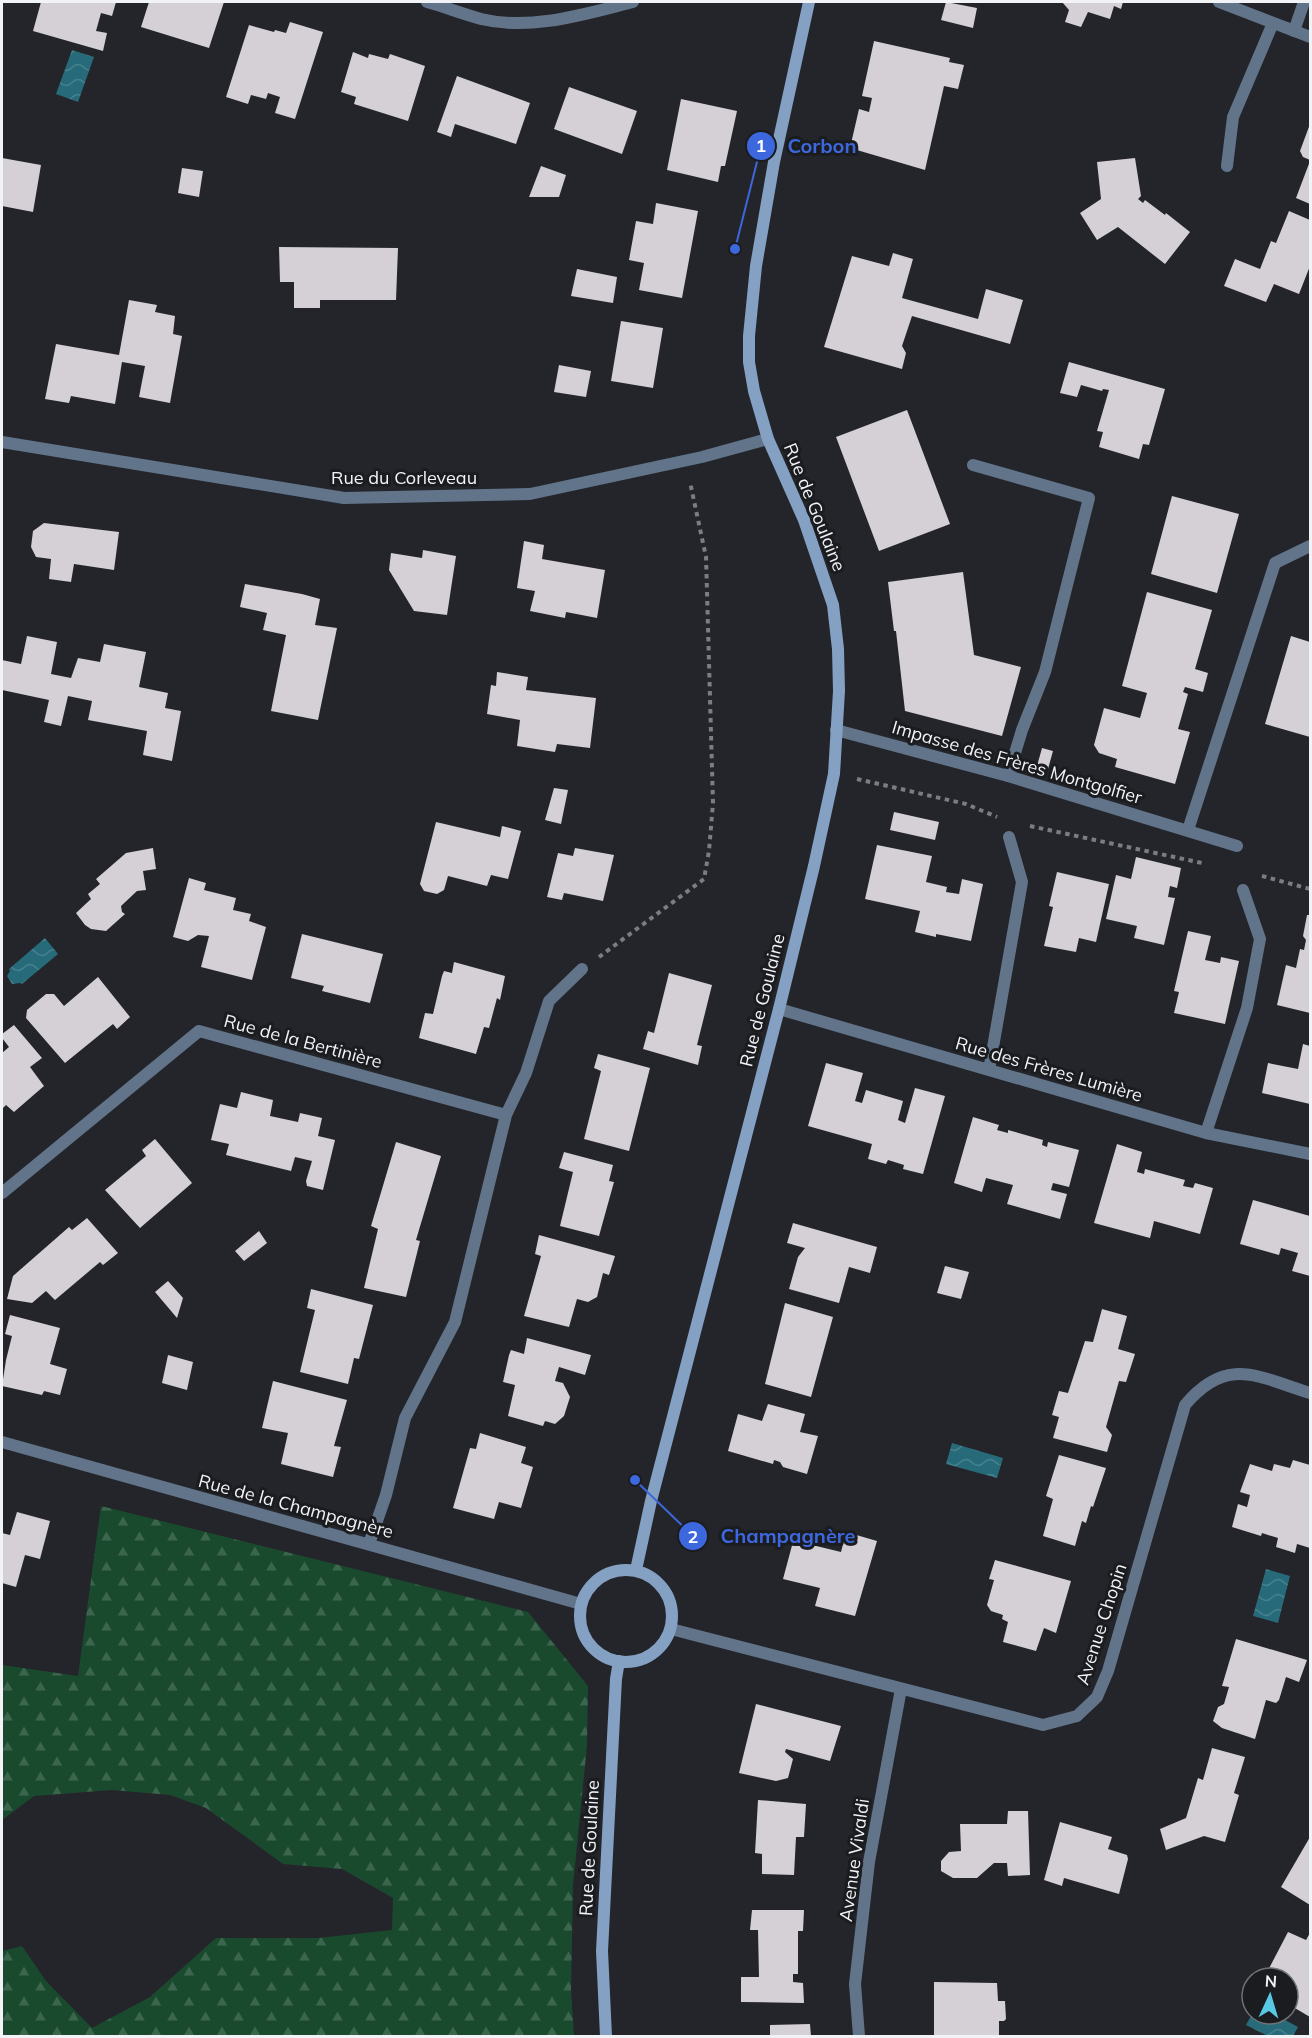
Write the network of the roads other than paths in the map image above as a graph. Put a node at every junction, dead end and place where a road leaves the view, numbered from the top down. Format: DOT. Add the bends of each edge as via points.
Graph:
graph roads {
  1 [pos="427,2"];
  2 [pos="633,2"];
  3 [pos="809,2"];
  4 [pos="1219,2"];
  5 [pos="1304,2"];
  6 [pos="1272,23"];
  7 [pos="1294,31"];
  8 [pos="1311,37"];
  9 [pos="1227,166"];
  10 [pos="768,440"];
  11 [pos="2,442"];
  12 [pos="973,465"];
  13 [pos="1311,546"];
  14 [pos="836,730"];
  15 [pos="1008,777"];
  16 [pos="1188,830"];
  17 [pos="1009,837"];
  18 [pos="1237,846"];
  19 [pos="1243,890"];
  20 [pos="582,969"];
  21 [pos="779,1009"];
  22 [pos="989,1070"];
  23 [pos="506,1115"];
  24 [pos="1206,1133"];
  25 [pos="1311,1154"];
  26 [pos="2,1193"];
  27 [pos="1311,1393"];
  28 [pos="2,1442"];
  29 [pos="369,1544"];
  30 [pos="636,1570"];
  31 [pos="581,1604"];
  32 [pos="671,1629"];
  33 [pos="619,1661"];
  34 [pos="901,1689"];
  35 [pos="606,2037"];
  36 [pos="859,2037"];
  1 -- 2 [label="street" via="482,19 519,23 557,20"];
  3 -- 10 [label="street, Rue de Goulaine" via="774,162 748,336 754,392"];
  4 -- 6 [label="street"];
  5 -- 7 [label="street"];
  6 -- 7 [label="street"];
  6 -- 9 [label="street" via="1233,117"];
  7 -- 8 [label="street"];
  10 -- 11 [label="street, Rue du Corleveau" via="530,494 344,498"];
  10 -- 14 [label="street, Rue de Goulaine" via="804,520 833,605 838,649"];
  12 -- 15 [label="street" via="1089,498 1045,672"];
  13 -- 16 [label="street" via="1275,562"];
  14 -- 15 [label="street, Impasse des Frères Montgolfier"];
  14 -- 21 [label="street, Rue de Goulaine" via="834,774"];
  15 -- 16 [label="street, Impasse des Frères Montgolfier"];
  16 -- 18 [label="street, Impasse des Frères Montgolfier"];
  17 -- 22 [label="street" via="1022,882"];
  19 -- 24 [label="street" via="1260,939 1247,1008"];
  20 -- 23 [label="street" via="549,1001 526,1073"];
  21 -- 22 [label="street, Rue des Frères Lumière"];
  21 -- 30 [label="street, Rue de Goulaine"];
  22 -- 24 [label="street, Rue des Frères Lumière"];
  23 -- 26 [label="street, Rue de la Bertinière" via="199,1031"];
  23 -- 29 [label="street" via="455,1322 405,1418"];
  24 -- 25 [label="street, Rue des Frères Lumière"];
  27 -- 34 [label="street, Avenue Chopin" via="1244,1373 1219,1377 1197,1391 1185,1405 1108,1671 1096,1697 1077,1716 1043,1725"];
  28 -- 29 [label="street, Rue de la Champagnère"];
  29 -- 31 [label="street, Rue de la Champagnère"];
  30 -- 31 [label="street" via="608,1573 596,1580"];
  30 -- 32 [label="street" via="662,1586 673,1614"];
  31 -- 33 [label="street" via="583,1634 604,1657"];
  32 -- 33 [label="street" via="657,1651 632,1662"];
  32 -- 34 [label="street, Avenue Chopin"];
  33 -- 35 [label="street, Rue de Goulaine" via="602,1952"];
  34 -- 36 [label="street, Avenue Vivaldi" via="869,1862 855,1984"];
}
